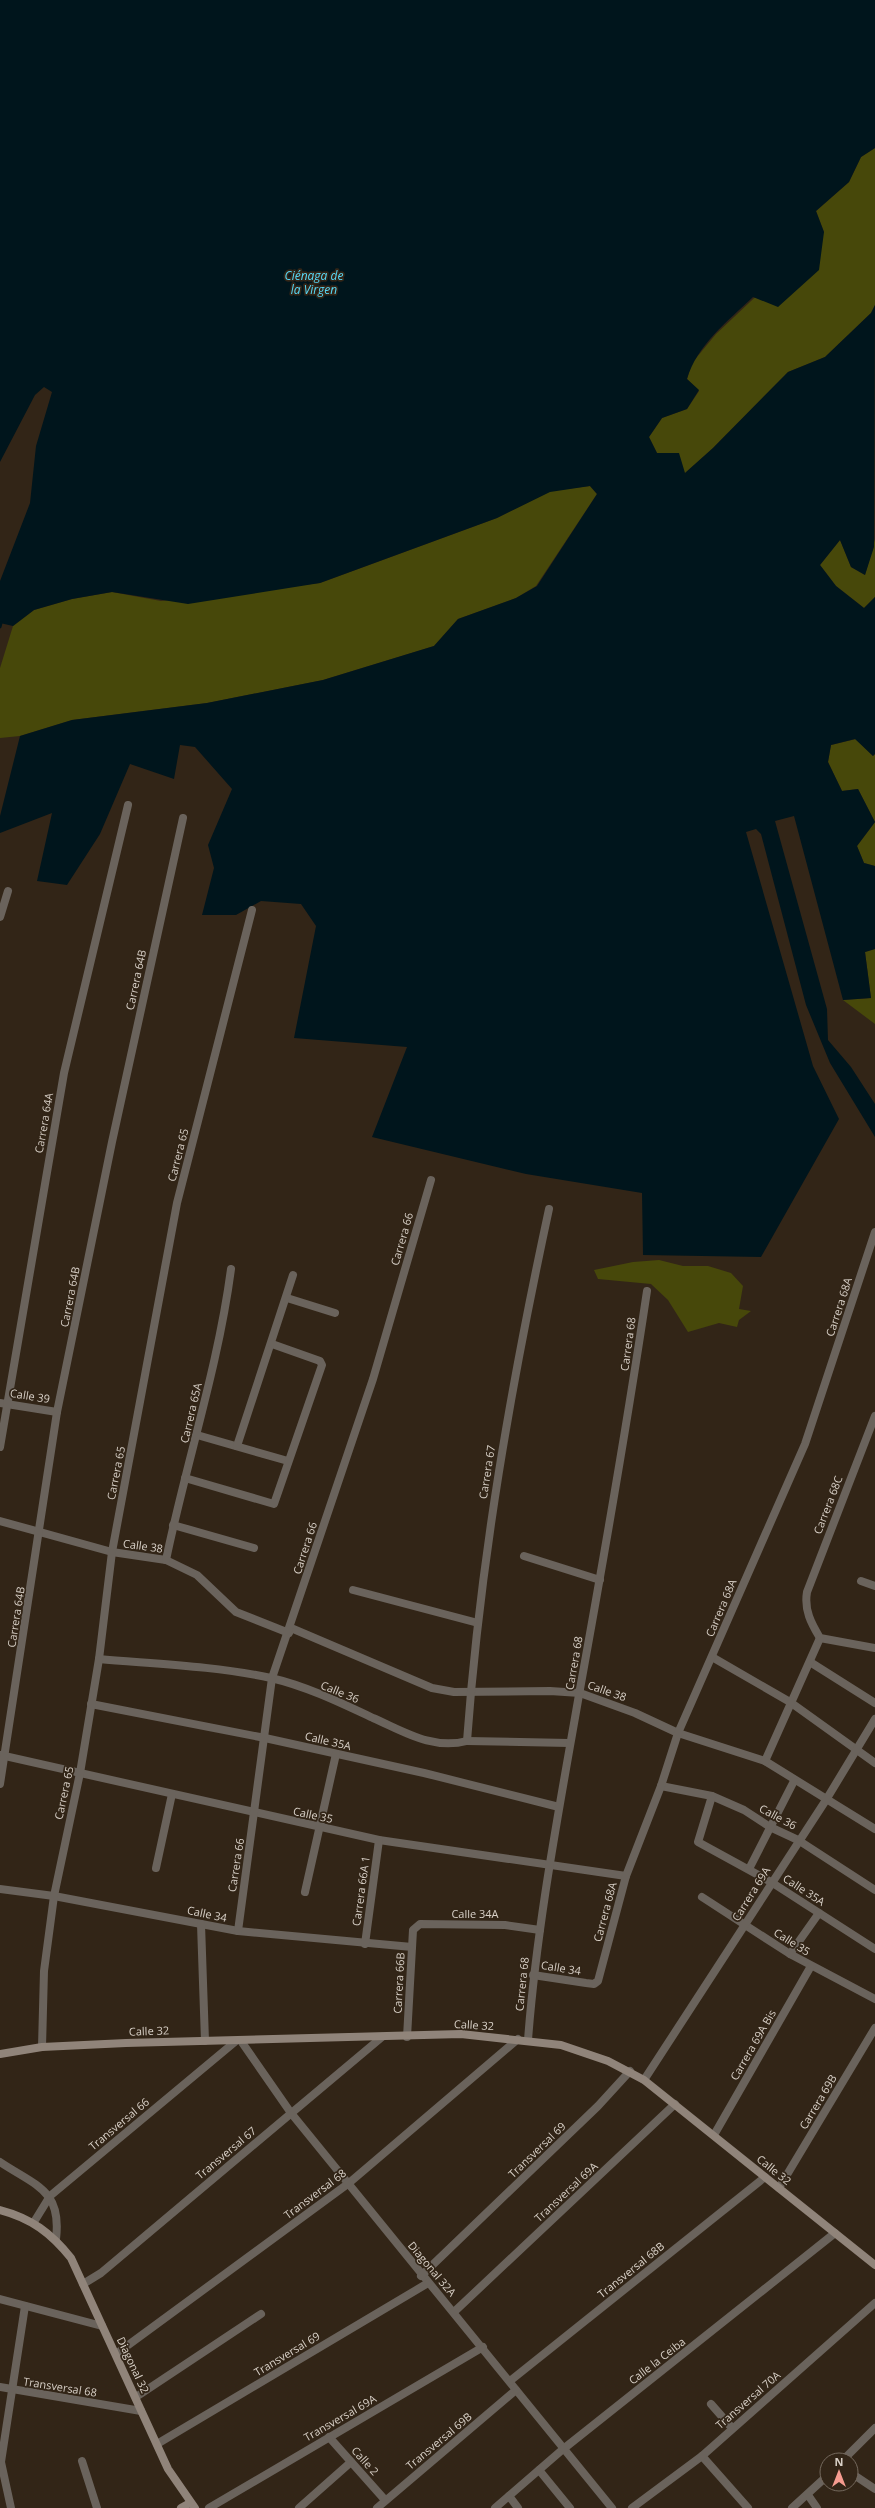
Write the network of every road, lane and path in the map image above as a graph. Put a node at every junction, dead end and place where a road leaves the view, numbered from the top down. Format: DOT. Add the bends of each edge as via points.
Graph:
graph roads {
  1 [pos="128,806"];
  2 [pos="183,818"];
  3 [pos="8,891"];
  4 [pos="252,910"];
  5 [pos="0,917"];
  6 [pos="431,1180"];
  7 [pos="549,1209"];
  8 [pos="875,1232"];
  9 [pos="231,1269"];
  10 [pos="293,1275"];
  11 [pos="647,1291"];
  12 [pos="287,1298"];
  13 [pos="335,1313"];
  14 [pos="272,1344"];
  15 [pos="3,1403"];
  16 [pos="57,1412"];
  17 [pos="875,1416"];
  18 [pos="197,1435"];
  19 [pos="237,1446"];
  20 [pos="0,1448"];
  21 [pos="288,1461"];
  22 [pos="185,1478"];
  23 [pos="0,1521"];
  24 [pos="173,1525"];
  25 [pos="40,1534"];
  26 [pos="254,1548"];
  27 [pos="112,1552"];
  28 [pos="524,1556"];
  29 [pos="166,1560"];
  30 [pos="600,1580"];
  31 [pos="861,1581"];
  32 [pos="875,1586"];
  33 [pos="353,1590"];
  34 [pos="478,1623"];
  35 [pos="290,1630"];
  36 [pos="820,1638"];
  37 [pos="875,1648"];
  38 [pos="712,1657"];
  39 [pos="99,1659"];
  40 [pos="810,1662"];
  41 [pos="272,1678"];
  42 [pos="471,1692"];
  43 [pos="580,1693"];
  44 [pos="790,1702"];
  45 [pos="875,1703"];
  46 [pos="91,1704"];
  47 [pos="875,1719"];
  48 [pos="678,1734"];
  49 [pos="265,1738"];
  50 [pos="467,1741"];
  51 [pos="569,1742"];
  52 [pos="856,1751"];
  53 [pos="336,1754"];
  54 [pos="3,1755"];
  55 [pos="765,1762"];
  56 [pos="875,1763"];
  57 [pos="80,1773"];
  58 [pos="794,1781"];
  59 [pos="0,1784"];
  60 [pos="661,1786"];
  61 [pos="172,1794"];
  62 [pos="712,1796"];
  63 [pos="826,1800"];
  64 [pos="559,1807"];
  65 [pos="255,1813"];
  66 [pos="770,1827"];
  67 [pos="319,1828"];
  68 [pos="875,1829"];
  69 [pos="379,1840"];
  70 [pos="798,1840"];
  71 [pos="551,1865"];
  72 [pos="156,1868"];
  73 [pos="748,1869"];
  74 [pos="626,1876"];
  75 [pos="771,1882"];
  76 [pos="0,1889"];
  77 [pos="875,1890"];
  78 [pos="305,1892"];
  79 [pos="54,1896"];
  80 [pos="702,1897"];
  81 [pos="818,1913"];
  82 [pos="201,1924"];
  83 [pos="744,1925"];
  84 [pos="413,1930"];
  85 [pos="540,1930"];
  86 [pos="238,1931"];
  87 [pos="365,1944"];
  88 [pos="412,1947"];
  89 [pos="875,1949"];
  90 [pos="790,1954"];
  91 [pos="810,1966"];
  92 [pos="533,1975"];
  93 [pos="586,1983"];
  94 [pos="875,1999"];
  95 [pos="875,2028"];
  96 [pos="382,2037"];
  97 [pos="407,2037"];
  98 [pos="518,2039"];
  99 [pos="528,2040"];
  100 [pos="205,2041"];
  101 [pos="238,2041"];
  102 [pos="42,2048"];
  103 [pos="0,2054"];
  104 [pos="630,2071"];
  105 [pos="644,2080"];
  106 [pos="675,2104"];
  107 [pos="291,2113"];
  108 [pos="714,2135"];
  109 [pos="0,2162"];
  110 [pos="765,2177"];
  111 [pos="349,2182"];
  112 [pos="779,2188"];
  113 [pos="50,2196"];
  114 [pos="0,2210"];
  115 [pos="34,2222"];
  116 [pos="835,2233"];
  117 [pos="56,2239"];
  118 [pos="875,2264"];
  119 [pos="421,2276"];
  120 [pos="428,2283"];
  121 [pos="83,2284"];
  122 [pos="0,2299"];
  123 [pos="875,2303"];
  124 [pos="25,2306"];
  125 [pos="454,2312"];
  126 [pos="261,2314"];
  127 [pos="102,2326"];
  128 [pos="483,2347"];
  129 [pos="116,2354"];
  130 [pos="510,2381"];
  131 [pos="0,2387"];
  132 [pos="11,2390"];
  133 [pos="516,2390"];
  134 [pos="136,2398"];
  135 [pos="711,2404"];
  136 [pos="141,2410"];
  137 [pos="732,2428"];
  138 [pos="875,2428"];
  139 [pos="329,2437"];
  140 [pos="157,2444"];
  141 [pos="562,2450"];
  142 [pos="851,2452"];
  143 [pos="702,2456"];
  144 [pos="82,2461"];
  145 [pos="351,2462"];
  146 [pos="539,2470"];
  147 [pos="859,2479"];
  148 [pos="819,2484"];
  149 [pos="875,2490"];
  150 [pos="808,2495"];
  151 [pos="509,2496"];
  152 [pos="385,2500"];
  153 [pos="192,2506"];
  154 [pos="11,2508"];
  155 [pos="97,2508"];
  156 [pos="181,2508"];
  157 [pos="209,2508"];
  158 [pos="299,2508"];
  159 [pos="377,2508"];
  160 [pos="495,2508"];
  161 [pos="518,2508"];
  162 [pos="570,2508"];
  163 [pos="612,2508"];
  164 [pos="632,2508"];
  165 [pos="748,2508"];
  166 [pos="792,2508"];
  167 [pos="817,2508"];
  1 -- 15 [label="street, Carrera 64A" via="64,1073"];
  2 -- 16 [label="street, Carrera 64B" via="112,1142"];
  3 -- 5 [label="street"];
  4 -- 27 [label="street, Carrera 65" via="177,1203"];
  6 -- 35 [label="street, Carrera 66" via="373,1379"];
  7 -- 34 [label="street, Carrera 67" via="519,1351 490,1519"];
  8 -- 38 [label="street, Carrera 68A" via="805,1444"];
  9 -- 18 [label="street, Carrera 65A" via="226,1308"];
  10 -- 12 [label="street"];
  11 -- 30 [label="street, Carrera 68"];
  12 -- 13 [label="street"];
  12 -- 14 [label="street"];
  14 -- 19 [label="street"];
  14 -- 21 [label="street" via="320,1361 322,1365"];
  15 -- 16 [label="street, Calle 39"];
  15 -- 20 [label="street, Carrera 64A"];
  16 -- 25 [label="street, Carrera 64B"];
  17 -- 36 [label="street, Carrera 68C" via="809,1585 805,1602 810,1620"];
  18 -- 19 [label="street"];
  18 -- 22 [label="street, Carrera 65A"];
  19 -- 21 [label="street"];
  21 -- 22 [label="street" via="274,1504"];
  22 -- 24 [label="street, Carrera 65A"];
  23 -- 25 [label="street, Calle 38"];
  24 -- 26 [label="street"];
  24 -- 29 [label="street, Carrera 65A"];
  25 -- 27 [label="street, Calle 38"];
  25 -- 54 [label="street, Carrera 64B"];
  27 -- 29 [label="street, Calle 38"];
  27 -- 39 [label="street, Carrera 65"];
  28 -- 30 [label="street"];
  29 -- 35 [label="street, Calle 38" via="197,1575 236,1612"];
  30 -- 43 [label="street, Carrera 68"];
  31 -- 32 [label="street"];
  33 -- 34 [label="street"];
  34 -- 42 [label="street, Carrera 67"];
  35 -- 41 [label="street, Carrera 66"];
  35 -- 42 [label="street, Calle 38" via="432,1688"];
  36 -- 37 [label="street"];
  36 -- 40 [label="street"];
  38 -- 44 [label="street"];
  38 -- 48 [label="street, Carrera 68A"];
  39 -- 41 [label="street, Calle 36"];
  39 -- 46 [label="street, Carrera 65"];
  40 -- 44 [label="street"];
  40 -- 45 [label="street"];
  41 -- 49 [label="street, Carrera 66"];
  41 -- 50 [label="street, Calle 36" via="338,1702 427,1742 451,1745"];
  42 -- 43 [label="street, Calle 38"];
  42 -- 50 [label="street, Carrera 67"];
  43 -- 48 [label="street, Calle 38" via="635,1713"];
  43 -- 51 [label="street, Carrera 68"];
  44 -- 52 [label="street"];
  44 -- 55 [label="street"];
  46 -- 49 [label="street, Calle 35A"];
  46 -- 57 [label="street, Carrera 65"];
  47 -- 52 [label="street, Carrera 69A"];
  48 -- 55 [label="street, Calle 38"];
  48 -- 60 [label="street, Carrera 68A"];
  49 -- 53 [label="street, Calle 35A"];
  49 -- 65 [label="street, Carrera 66"];
  50 -- 51 [label="street, Calle 36"];
  51 -- 64 [label="street, Carrera 68"];
  52 -- 56 [label="street"];
  52 -- 63 [label="street, Carrera 69A"];
  53 -- 64 [label="street, Calle 35A"];
  53 -- 67 [label="street"];
  54 -- 57 [label="street, Calle 35"];
  54 -- 59 [label="street, Carrera 64B"];
  55 -- 58 [label="street, Calle 38"];
  57 -- 61 [label="street, Calle 35"];
  57 -- 79 [label="street, Carrera 65"];
  58 -- 63 [label="street, Calle 38"];
  58 -- 66 [label="street"];
  60 -- 62 [label="street, Calle 36"];
  60 -- 74 [label="street, Carrera 68A"];
  61 -- 65 [label="street, Calle 35"];
  61 -- 72 [label="street"];
  62 -- 66 [label="street, Calle 36" via="744,1810"];
  62 -- 73 [label="street, Calle 35A" via="698,1842"];
  63 -- 68 [label="street, Calle 38"];
  63 -- 70 [label="street, Carrera 69A"];
  64 -- 71 [label="street, Carrera 68"];
  65 -- 67 [label="street, Calle 35"];
  65 -- 86 [label="street, Carrera 66"];
  66 -- 70 [label="street, Calle 36"];
  66 -- 73 [label="street"];
  67 -- 69 [label="street, Calle 35"];
  67 -- 78 [label="street"];
  69 -- 71 [label="street, Calle 35"];
  69 -- 87 [label="street, Carrera 66A 1"];
  70 -- 75 [label="street, Carrera 69A"];
  70 -- 77 [label="street, Calle 36"];
  71 -- 74 [label="street, Calle 35"];
  71 -- 85 [label="street, Carrera 68"];
  73 -- 75 [label="street, Calle 35A"];
  74 -- 93 [label="street, Carrera 68A" via="598,1981 594,1984"];
  75 -- 81 [label="street, Calle 35A"];
  75 -- 83 [label="street, Carrera 69A"];
  76 -- 79 [label="street, Calle 34"];
  79 -- 82 [label="street, Calle 34"];
  79 -- 102 [label="street, Carrera 65" via="44,1970"];
  80 -- 83 [label="street, Calle 35"];
  81 -- 89 [label="street, Calle 35A"];
  81 -- 90 [label="street"];
  82 -- 86 [label="street, Calle 34"];
  82 -- 100 [label="street"];
  83 -- 90 [label="street, Calle 35"];
  83 -- 105 [label="street, Carrera 69A"];
  84 -- 85 [label="street, Calle 34A" via="420,1924 505,1925"];
  84 -- 88 [label="street, Carrera 66B"];
  85 -- 92 [label="street, Carrera 68"];
  86 -- 87 [label="street, Calle 34"];
  87 -- 88 [label="street, Calle 34"];
  88 -- 97 [label="street, Carrera 66B"];
  90 -- 91 [label="street, Calle 35"];
  91 -- 94 [label="street, Calle 35"];
  91 -- 108 [label="street, Carrera 69A Bis"];
  92 -- 93 [label="street, Calle 34"];
  92 -- 99 [label="street, Carrera 68"];
  95 -- 112 [label="street, Carrera 69B"];
  96 -- 97 [label="street, Calle 32"];
  96 -- 101 [label="street, Calle 32"];
  96 -- 107 [label="street, Transversal 67"];
  97 -- 98 [label="street, Calle 32" via="461,2034"];
  98 -- 99 [label="street, Calle 32"];
  98 -- 111 [label="street, Transversal 68"];
  99 -- 104 [label="street, Calle 32" via="585,2052"];
  100 -- 101 [label="street, Calle 32"];
  100 -- 102 [label="street, Calle 32"];
  101 -- 107 [label="street, Diagonal 32A"];
  101 -- 113 [label="street, Transversal 66"];
  102 -- 103 [label="street, Calle 32"];
  104 -- 105 [label="street, Calle 32"];
  104 -- 119 [label="street, Transversal 69" via="598,2106"];
  105 -- 106 [label="street, Calle 32"];
  106 -- 108 [label="street, Calle 32"];
  106 -- 125 [label="street, Transversal 69A"];
  107 -- 111 [label="street, Diagonal 32A"];
  107 -- 121 [label="street, Transversal 67" via="101,2273"];
  108 -- 110 [label="street, Calle 32"];
  109 -- 113 [label="street"];
  110 -- 112 [label="street, Calle 32"];
  110 -- 130 [label="street, Transversal 68B"];
  111 -- 119 [label="street, Diagonal 32A"];
  111 -- 129 [label="street, Transversal 68"];
  112 -- 116 [label="street, Calle 32"];
  113 -- 115 [label="street, Transversal 66"];
  113 -- 117 [label="street" via="57,2216"];
  114 -- 115 [label="street, Diagonal 32"];
  115 -- 117 [label="street, Diagonal 32"];
  116 -- 118 [label="street, Calle 32"];
  116 -- 141 [label="street, Calle la Ceiba"];
  117 -- 121 [label="street, Diagonal 32" via="71,2258"];
  119 -- 120 [label="street, Diagonal 32A"];
  120 -- 125 [label="street, Diagonal 32A"];
  120 -- 140 [label="street, Transversal 69"];
  121 -- 127 [label="street, Diagonal 32"];
  122 -- 124 [label="street"];
  123 -- 137 [label="street, Transversal 70A"];
  124 -- 127 [label="street"];
  124 -- 132 [label="street"];
  125 -- 128 [label="street, Diagonal 32A"];
  126 -- 134 [label="street"];
  127 -- 129 [label="street, Diagonal 32"];
  128 -- 130 [label="street, Diagonal 32A"];
  128 -- 139 [label="street, Transversal 69A"];
  129 -- 134 [label="street, Diagonal 32"];
  130 -- 133 [label="street, Diagonal 32A"];
  131 -- 132 [label="street, Transversal 68"];
  132 -- 136 [label="street, Transversal 68"];
  132 -- 154 [label="street" via="1,2462"];
  133 -- 141 [label="street, Diagonal 32A"];
  133 -- 152 [label="street, Transversal 69B"];
  134 -- 136 [label="street, Diagonal 32"];
  135 -- 137 [label="street"];
  136 -- 140 [label="street, Diagonal 32"];
  137 -- 143 [label="street, Transversal 70A"];
  138 -- 142 [label="street"];
  139 -- 145 [label="street, Calle 2"];
  139 -- 157 [label="street, Transversal 69A"];
  140 -- 153 [label="street, Diagonal 32" via="168,2469"];
  141 -- 146 [label="street, Calle la Ceiba"];
  141 -- 163 [label="street, Diagonal 32A"];
  143 -- 164 [label="street, Transversal 70A"];
  143 -- 165 [label="street"];
  144 -- 155 [label="street"];
  145 -- 152 [label="street, Calle 2"];
  145 -- 158 [label="street"];
  146 -- 151 [label="street, Calle la Ceiba"];
  146 -- 162 [label="street"];
  147 -- 149 [label="street"];
  148 -- 150 [label="street"];
  150 -- 166 [label="street"];
  150 -- 167 [label="street"];
  151 -- 160 [label="street, Calle la Ceiba"];
  151 -- 161 [label="street"];
  152 -- 159 [label="street, Transversal 69B"];
  153 -- 156 [label="street"];
}
